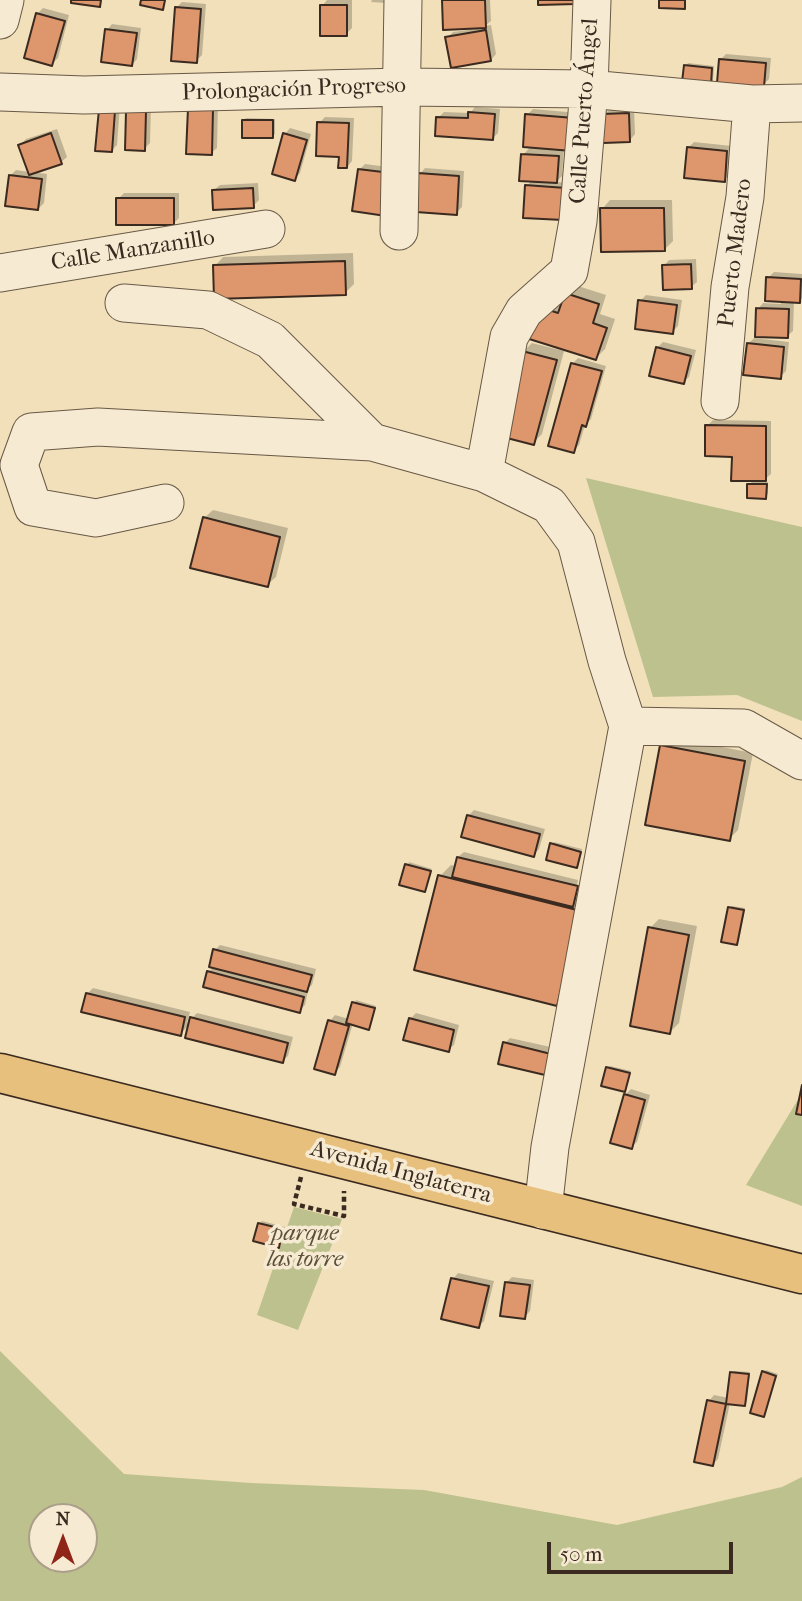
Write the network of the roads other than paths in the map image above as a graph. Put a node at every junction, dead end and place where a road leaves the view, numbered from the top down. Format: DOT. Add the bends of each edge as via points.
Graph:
graph roads {
  1 [pos="5,0"];
  2 [pos="403,0"];
  3 [pos="592,0"];
  4 [pos="0,20"];
  5 [pos="402,87"];
  6 [pos="589,89"];
  7 [pos="0,92"];
  8 [pos="802,103"];
  9 [pos="752,104"];
  10 [pos="266,229"];
  11 [pos="399,231"];
  12 [pos="0,273"];
  13 [pos="124,303"];
  14 [pos="720,401"];
  15 [pos="372,442"];
  16 [pos="484,473"];
  17 [pos="165,503"];
  18 [pos="628,726"];
  19 [pos="802,761"];
  20 [pos="0,1073"];
  21 [pos="543,1210"];
  22 [pos="802,1274"];
  1 -- 4 [label="street"];
  2 -- 5 [label="street"];
  3 -- 6 [label="street, Calle Puerto Ángel"];
  5 -- 6 [label="street, Prolongación Progreso"];
  5 -- 7 [label="street, Prolongación Progreso" via="110,95"];
  5 -- 11 [label="street"];
  6 -- 9 [label="street, Prolongación Progreso"];
  6 -- 16 [label="street, Calle Puerto Ángel" via="578,222 569,271 524,311 509,337"];
  8 -- 9 [label="street, Prolongación Progreso"];
  9 -- 14 [label="street, Puerto Madero"];
  10 -- 12 [label="street, Calle Manzanillo"];
  13 -- 15 [label="street" via="208,310 270,340"];
  15 -- 16 [label="street"];
  15 -- 17 [label="street" via="98,427 32,432 19,465 33,507 96,518"];
  16 -- 18 [label="street" via="549,505 576,542"];
  18 -- 19 [label="street" via="744,728"];
  18 -- 21 [label="street" via="550,1147"];
  20 -- 21 [label="main road, Avenida Inglaterra"];
  21 -- 22 [label="main road, Avenida Inglaterra"];
}
